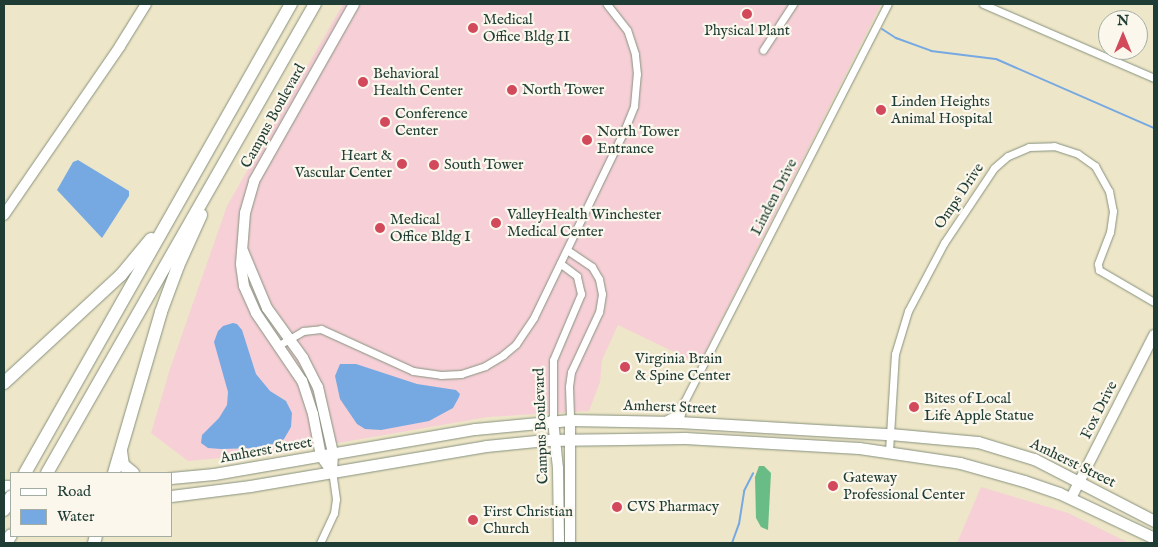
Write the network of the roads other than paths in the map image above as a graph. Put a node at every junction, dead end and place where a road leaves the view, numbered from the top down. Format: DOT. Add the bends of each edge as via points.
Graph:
graph roads {
  1 [pos="146,4"];
  2 [pos="291,4"];
  3 [pos="315,4"];
  4 [pos="354,4"];
  5 [pos="607,4"];
  6 [pos="793,4"];
  7 [pos="888,4"];
  8 [pos="982,4"];
  9 [pos="763,50"];
  10 [pos="1154,78"];
  11 [pos="234,145"];
  12 [pos="193,174"];
  13 [pos="4,215"];
  14 [pos="567,250"];
  15 [pos="243,251"];
  16 [pos="560,263"];
  17 [pos="1154,302"];
  18 [pos="1154,335"];
  19 [pos="288,338"];
  20 [pos="279,345"];
  21 [pos="4,383"];
  22 [pos="684,402"];
  23 [pos="553,420"];
  24 [pos="570,420"];
  25 [pos="663,421"];
  26 [pos="679,422"];
  27 [pos="699,423"];
  28 [pos="890,434"];
  29 [pos="642,437"];
  30 [pos="674,438"];
  31 [pos="570,439"];
  32 [pos="556,440"];
  33 [pos="122,446"];
  34 [pos="889,451"];
  35 [pos="333,453"];
  36 [pos="321,456"];
  37 [pos="26,471"];
  38 [pos="48,471"];
  39 [pos="114,472"];
  40 [pos="132,472"];
  41 [pos="332,472"];
  42 [pos="172,478"];
  43 [pos="1079,482"];
  44 [pos="172,496"];
  45 [pos="1071,498"];
  46 [pos="10,499"];
  47 [pos="4,510"];
  48 [pos="1153,517"];
  49 [pos="1114,518"];
  50 [pos="1154,538"];
  51 [pos="320,543"];
  52 [pos="559,543"];
  53 [pos="570,543"];
  1 -- 13 [label="street"];
  2 -- 12 [label="highway"];
  3 -- 11 [label="highway"];
  4 -- 15 [label="street, Campus Boulevard" via="254,182 245,213"];
  5 -- 14 [label="street" via="623,24 632,46 638,74 636,95 624,131"];
  6 -- 9 [label="street"];
  7 -- 22 [label="street, Linden Drive"];
  8 -- 10 [label="street"];
  11 -- 33 [label="highway" via="170,285"];
  11 -- 38 [label="highway"];
  12 -- 21 [label="highway" via="135,259"];
  12 -- 37 [label="highway"];
  14 -- 16 [label="street"];
  14 -- 24 [label="street, Campus Boulevard" via="592,267 602,294 599,312 572,372"];
  15 -- 19 [label="street, Campus Boulevard" via="263,302"];
  15 -- 20 [label="street, Campus Boulevard" via="241,275 249,300"];
  16 -- 19 [label="street" via="522,336 503,355 475,370 441,375 413,371 321,329 303,331"];
  16 -- 23 [label="street, Campus Boulevard" via="577,276 581,294 553,360"];
  17 -- 28 [label="street, Omps Drive" via="1099,270 1113,211 1109,191 1095,166 1072,152 1045,146 1026,148 1001,161 944,243 908,311 895,354"];
  18 -- 43 [label="street, Fox Drive"];
  19 -- 20 [label="street"];
  19 -- 35 [label="street, Campus Boulevard" via="304,358 318,387"];
  20 -- 36 [label="street, Campus Boulevard" via="308,396"];
  22 -- 25 [label="street, Linden Drive" via="674,415"];
  22 -- 26 [label="street, Linden Drive"];
  23 -- 24 [label="main road, Amherst Street"];
  23 -- 32 [label="street, Campus Boulevard"];
  23 -- 35 [label="main road, Amherst Street" via="475,428"];
  24 -- 25 [label="main road, Amherst Street"];
  24 -- 31 [label="street, Campus Boulevard"];
  25 -- 26 [label="main road, Amherst Street"];
  26 -- 27 [label="main road, Amherst Street"];
  26 -- 29 [label="main road" via="671,431"];
  27 -- 28 [label="main road, Amherst Street"];
  27 -- 30 [label="main road" via="683,427"];
  28 -- 34 [label="street, Omps Drive"];
  28 -- 43 [label="main road, Amherst Street" via="959,439 998,446 1034,459"];
  29 -- 30 [label="main road, Amherst Street"];
  29 -- 31 [label="main road, Amherst Street"];
  30 -- 34 [label="main road, Amherst Street"];
  31 -- 32 [label="main road, Amherst Street"];
  31 -- 53 [label="street, Campus Boulevard"];
  32 -- 41 [label="main road, Amherst Street" via="457,450"];
  32 -- 52 [label="street, Campus Boulevard"];
  33 -- 39 [label="highway"];
  33 -- 40 [label="highway" via="123,465"];
  34 -- 45 [label="main road, Amherst Street" via="994,472"];
  35 -- 36 [label="main road, Amherst Street"];
  35 -- 41 [label="street, Campus Boulevard"];
  36 -- 41 [label="street, Campus Boulevard"];
  36 -- 42 [label="main road, Amherst Street"];
  41 -- 44 [label="main road, Amherst Street"];
  41 -- 51 [label="street" via="336,499 334,513"];
  43 -- 45 [label="street, Fox Drive"];
  43 -- 48 [label="main road, Amherst Street"];
  45 -- 49 [label="main road, Amherst Street"];
  46 -- 47 [label="highway, bridge"];
  48 -- 49 [label="main road" via="1145,526"];
  49 -- 50 [label="main road, Amherst Street"];
}
